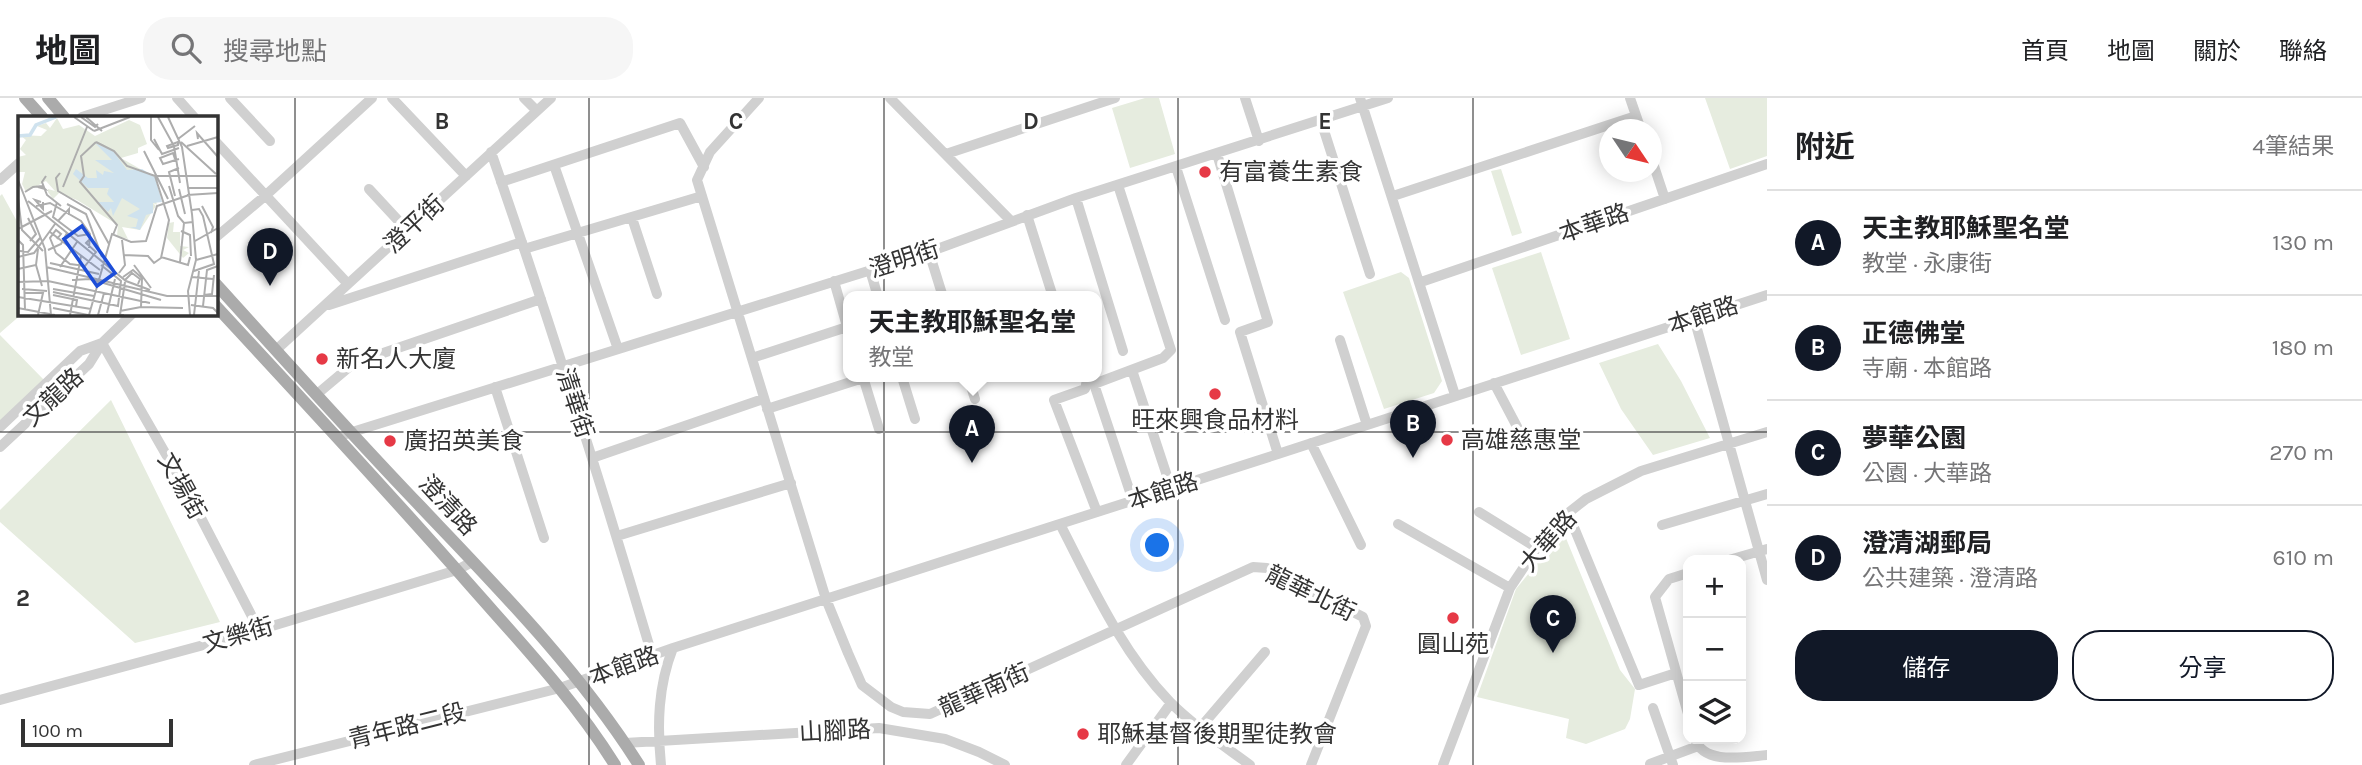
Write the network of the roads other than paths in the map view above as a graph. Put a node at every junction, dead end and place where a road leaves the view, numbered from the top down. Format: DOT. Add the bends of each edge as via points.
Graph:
graph roads {
  1 [pos="25,98"];
  2 [pos="48,98"];
  3 [pos="141,98"];
  4 [pos="177,98"];
  5 [pos="230,98"];
  6 [pos="372,98"];
  7 [pos="392,98"];
  8 [pos="524,98"];
  9 [pos="551,98"];
  10 [pos="759,98"];
  11 [pos="890,98"];
  12 [pos="1115,98"];
  13 [pos="1245,98"];
  14 [pos="1388,98"];
  15 [pos="1630,98"];
  16 [pos="1362,102"];
  17 [pos="537,110"];
  18 [pos="41,116"];
  19 [pos="63,116"];
  20 [pos="85,116"];
  21 [pos="193,116"];
  22 [pos="1636,116"];
  23 [pos="1637,119"];
  24 [pos="1321,121"];
  25 [pos="270,141"];
  26 [pos="1259,141"];
  27 [pos="217,143"];
  28 [pos="491,152"];
  29 [pos="946,154"];
  30 [pos="1217,154"];
  31 [pos="18,164"];
  32 [pos="1767,164"];
  33 [pos="554,165"];
  34 [pos="704,167"];
  35 [pos="1176,167"];
  36 [pos="466,176"];
  37 [pos="0,180"];
  38 [pos="501,182"];
  39 [pos="1659,182"];
  40 [pos="1118,185"];
  41 [pos="369,189"];
  42 [pos="1393,195"];
  43 [pos="265,196"];
  44 [pos="702,196"];
  45 [pos="1076,198"];
  46 [pos="1665,199"];
  47 [pos="1027,215"];
  48 [pos="632,218"];
  49 [pos="1011,221"];
  50 [pos="407,230"];
  51 [pos="578,234"];
  52 [pos="217,236"];
  53 [pos="523,245"];
  54 [pos="929,252"];
  55 [pos="870,270"];
  56 [pos="1370,274"];
  57 [pos="834,281"];
  58 [pos="1420,282"];
  59 [pos="348,284"];
  60 [pos="217,285"];
  61 [pos="876,291"];
  62 [pos="941,291"];
  63 [pos="1051,291"];
  64 [pos="657,294"];
  65 [pos="1767,295"];
  66 [pos="541,299"];
  67 [pos="325,306"];
  68 [pos="217,307"];
  69 [pos="738,311"];
  70 [pos="843,314"];
  71 [pos="131,315"];
  72 [pos="1694,318"];
  73 [pos="1225,320"];
  74 [pos="843,329"];
  75 [pos="1340,340"];
  76 [pos="102,343"];
  77 [pos="618,349"];
  78 [pos="276,350"];
  79 [pos="1123,351"];
  80 [pos="752,358"];
  81 [pos="563,366"];
  82 [pos="1132,370"];
  83 [pos="1102,378"];
  84 [pos="851,382"];
  85 [pos="864,382"];
  86 [pos="904,382"];
  87 [pos="970,382"];
  88 [pos="1088,382"];
  89 [pos="1088,382"];
  90 [pos="1494,383"];
  91 [pos="495,387"];
  92 [pos="316,395"];
  93 [pos="1455,395"];
  94 [pos="763,399"];
  95 [pos="975,399"];
  96 [pos="767,410"];
  97 [pos="915,419"];
  98 [pos="1367,425"];
  99 [pos="0,426"];
  100 [pos="879,429"];
  101 [pos="351,432"];
  102 [pos="1767,432"];
  103 [pos="337,437"];
  104 [pos="1524,440"];
  105 [pos="1730,442"];
  106 [pos="1311,443"];
  107 [pos="0,447"];
  108 [pos="1279,454"];
  109 [pos="592,458"];
  110 [pos="791,483"];
  111 [pos="1171,488"];
  112 [pos="1767,494"];
  113 [pos="1745,500"];
  114 [pos="1133,501"];
  115 [pos="1097,512"];
  116 [pos="1479,512"];
  117 [pos="1568,513"];
  118 [pos="1060,524"];
  119 [pos="1398,524"];
  120 [pos="1662,526"];
  121 [pos="617,536"];
  122 [pos="544,538"];
  123 [pos="1360,545"];
  124 [pos="1537,548"];
  125 [pos="1763,550"];
  126 [pos="1746,555"];
  127 [pos="472,562"];
  128 [pos="457,570"];
  129 [pos="1683,575"];
  130 [pos="1767,580"];
  131 [pos="1510,588"];
  132 [pos="826,599"];
  133 [pos="259,630"];
  134 [pos="1116,631"];
  135 [pos="673,648"];
  136 [pos="1265,652"];
  137 [pos="652,655"];
  138 [pos="1676,673"];
  139 [pos="580,681"];
  140 [pos="560,688"];
  141 [pos="1683,697"];
  142 [pos="0,700"];
  143 [pos="1171,703"];
  144 [pos="1653,708"];
  145 [pos="1199,728"];
  146 [pos="658,741"];
  147 [pos="625,743"];
  148 [pos="1696,744"];
  149 [pos="1698,744"];
  150 [pos="1767,755"];
  151 [pos="1671,761"];
  152 [pos="1650,764"];
  153 [pos="254,765"];
  154 [pos="615,765"];
  155 [pos="639,765"];
  156 [pos="662,765"];
  157 [pos="1005,765"];
  158 [pos="1126,765"];
  159 [pos="1250,765"];
  160 [pos="1311,765"];
  161 [pos="1443,765"];
  1 -- 18 [label="main road"];
  2 -- 19 [label="main road"];
  3 -- 20 [label="street"];
  4 -- 21 [label="street"];
  5 -- 25 [label="street"];
  6 -- 43 [label="street"];
  7 -- 36 [label="street"];
  8 -- 17 [label="street"];
  9 -- 17 [label="street, 澄平街"];
  10 -- 34 [label="street" via="710,152"];
  11 -- 29 [label="street"];
  12 -- 29 [label="street"];
  13 -- 26 [label="street"];
  14 -- 16 [label="street, 澄明街"];
  15 -- 22 [label="street"];
  16 -- 24 [label="street, 澄明街"];
  16 -- 42 [label="street"];
  17 -- 28 [label="street, 澄平街"];
  22 -- 23 [label="street"];
  22 -- 42 [label="street"];
  24 -- 26 [label="street, 澄明街"];
  24 -- 56 [label="street"];
  26 -- 30 [label="street, 澄明街"];
  27 -- 43 [label="street"];
  28 -- 36 [label="street, 澄平街"];
  28 -- 38 [label="street, 清華街"];
  29 -- 49 [label="street"];
  30 -- 35 [label="street, 澄明街"];
  30 -- 108 [label="street" via="1268,322 1240,332"];
  31 -- 37 [label="street"];
  32 -- 46 [label="street, 本華路"];
  33 -- 34 [label="street" via="680,123"];
  33 -- 38 [label="street"];
  33 -- 51 [label="street"];
  34 -- 44 [label="street" via="697,180"];
  35 -- 40 [label="street, 澄明街"];
  35 -- 73 [label="street"];
  36 -- 50 [label="street, 澄平街"];
  38 -- 53 [label="street, 清華街"];
  39 -- 46 [label="street"];
  40 -- 45 [label="street, 澄明街"];
  40 -- 82 [label="street" via="1171,350"];
  41 -- 50 [label="street"];
  42 -- 58 [label="street"];
  43 -- 52 [label="street"];
  43 -- 59 [label="street"];
  44 -- 48 [label="street"];
  44 -- 69 [label="street, 龍華南街"];
  45 -- 47 [label="street, 澄明街"];
  45 -- 79 [label="street"];
  46 -- 58 [label="street, 本華路"];
  47 -- 49 [label="street, 澄明街"];
  47 -- 63 [label="street"];
  48 -- 51 [label="street"];
  48 -- 64 [label="street"];
  49 -- 54 [label="street, 澄明街"];
  50 -- 59 [label="street, 澄平街"];
  51 -- 53 [label="street"];
  51 -- 77 [label="street"];
  53 -- 66 [label="street, 清華街"];
  53 -- 67 [label="street"];
  54 -- 55 [label="street, 澄明街"];
  54 -- 62 [label="street"];
  55 -- 57 [label="street, 澄明街"];
  55 -- 61 [label="street"];
  57 -- 69 [label="street, 澄明街"];
  57 -- 70 [label="street"];
  58 -- 93 [label="street"];
  59 -- 67 [label="street, 澄平街"];
  60 -- 78 [label="main road, 澄清路"];
  65 -- 72 [label="street, 本館路"];
  66 -- 81 [label="street, 清華街"];
  66 -- 92 [label="street" via="354,363"];
  67 -- 78 [label="street, 澄平街"];
  68 -- 103 [label="main road, 澄清路"];
  69 -- 77 [label="street, 澄明街"];
  69 -- 80 [label="street, 龍華南街"];
  71 -- 76 [label="street, 文龍路"];
  72 -- 90 [label="street, 本館路"];
  72 -- 105 [label="street"];
  74 -- 80 [label="street"];
  75 -- 98 [label="street"];
  76 -- 99 [label="street, 文龍路" via="80,351"];
  76 -- 107 [label="street, 文龍路" via="89,364"];
  76 -- 133 [label="street, 文揚街" via="187,491"];
  77 -- 81 [label="street, 澄明街"];
  78 -- 92 [label="main road, 澄清路"];
  80 -- 94 [label="street, 龍華南街"];
  81 -- 91 [label="street, 澄明街"];
  81 -- 109 [label="street, 清華街"];
  82 -- 83 [label="street"];
  82 -- 111 [label="street"];
  84 -- 96 [label="street"];
  85 -- 100 [label="street"];
  86 -- 97 [label="street"];
  87 -- 95 [label="street"];
  88 -- 114 [label="street"];
  89 -- 115 [label="street" via="1085,389 1054,400"];
  90 -- 93 [label="street, 本館路"];
  90 -- 104 [label="street"];
  91 -- 101 [label="street, 澄明街"];
  91 -- 122 [label="street"];
  92 -- 101 [label="main road, 澄清路"];
  93 -- 98 [label="street, 本館路"];
  94 -- 96 [label="street, 龍華南街"];
  94 -- 109 [label="street"];
  96 -- 110 [label="street, 龍華南街"];
  98 -- 106 [label="street, 本館路"];
  101 -- 103 [label="street, 澄明街"];
  101 -- 127 [label="main road, 澄清路"];
  102 -- 105 [label="street, 大華路"];
  103 -- 128 [label="main road, 澄清路"];
  105 -- 113 [label="street"];
  105 -- 117 [label="street, 大華路" via="1641,471"];
  106 -- 108 [label="street, 本館路"];
  106 -- 123 [label="street"];
  108 -- 111 [label="street, 本館路"];
  109 -- 121 [label="street, 清華街"];
  110 -- 121 [label="street"];
  110 -- 132 [label="street, 龍華南街"];
  111 -- 114 [label="street, 本館路"];
  112 -- 113 [label="street"];
  113 -- 120 [label="street"];
  113 -- 125 [label="street"];
  114 -- 115 [label="street, 本館路"];
  115 -- 118 [label="street, 本館路"];
  116 -- 124 [label="street"];
  117 -- 124 [label="street, 大華路"];
  117 -- 138 [label="street" via="1639,685"];
  118 -- 132 [label="street, 本館路"];
  118 -- 134 [label="street"];
  119 -- 131 [label="street"];
  121 -- 137 [label="street, 清華街"];
  124 -- 131 [label="street, 大華路"];
  125 -- 126 [label="street"];
  125 -- 130 [label="street"];
  127 -- 128 [label="street, 文樂街"];
  127 -- 139 [label="main road, 澄清路"];
  128 -- 133 [label="street, 文樂街"];
  128 -- 140 [label="main road, 澄清路"];
  129 -- 138 [label="street" via="1669,579 1654,597"];
  131 -- 161 [label="street, 大華路"];
  132 -- 134 [label="street, 龍華南街" via="862,685 903,712 930,714"];
  132 -- 135 [label="street, 本館路"];
  133 -- 142 [label="street, 文樂街"];
  134 -- 143 [label="street"];
  134 -- 160 [label="street, 龍華北街" via="1253,567 1267,568 1363,617 1366,626"];
  135 -- 137 [label="street, 本館路"];
  135 -- 146 [label="street" via="664,671"];
  136 -- 145 [label="street"];
  137 -- 139 [label="street, 本館路"];
  138 -- 141 [label="street"];
  139 -- 140 [label="street, 本館路"];
  139 -- 147 [label="main road, 澄清路"];
  140 -- 153 [label="street, 青年路二段"];
  140 -- 154 [label="main road, 澄清路"];
  143 -- 145 [label="street"];
  143 -- 158 [label="street"];
  144 -- 151 [label="street"];
  145 -- 159 [label="street"];
  146 -- 147 [label="street, 山腳路"];
  146 -- 156 [label="street"];
  146 -- 157 [label="street, 山腳路" via="878,728 945,740"];
  147 -- 155 [label="main road, 澄清路"];
  148 -- 151 [label="street"];
  149 -- 150 [label="street" via="1709,757 1721,760"];
  151 -- 152 [label="street"];
}
